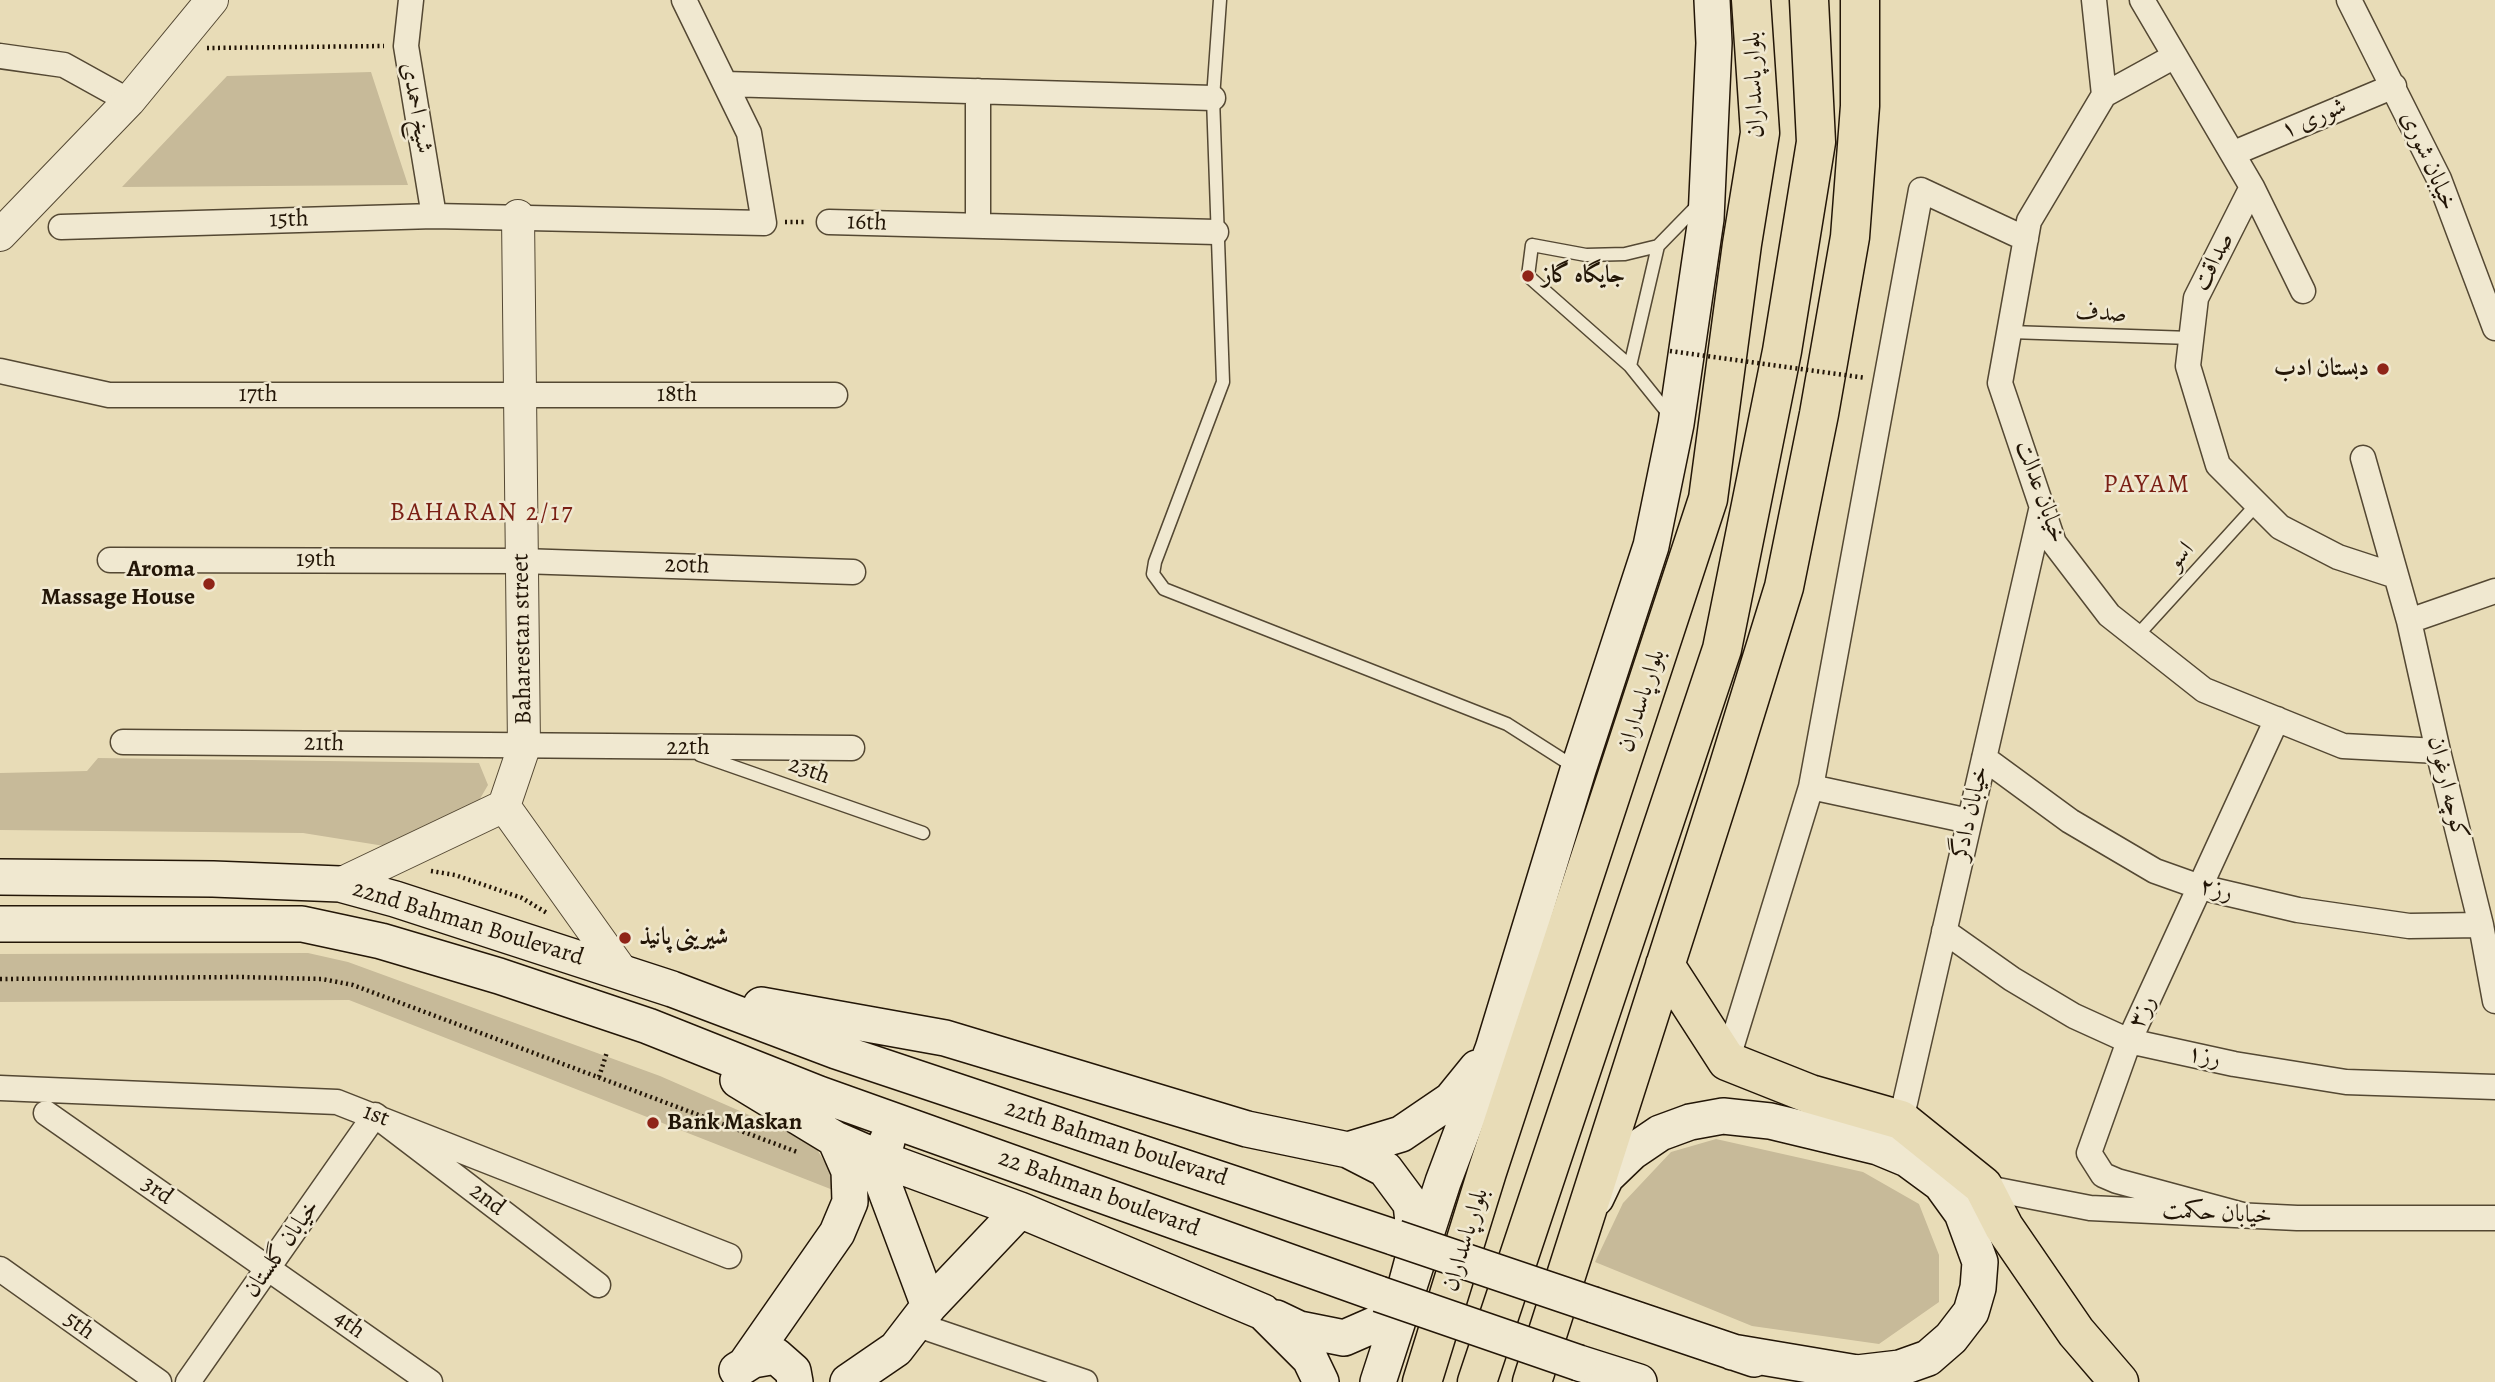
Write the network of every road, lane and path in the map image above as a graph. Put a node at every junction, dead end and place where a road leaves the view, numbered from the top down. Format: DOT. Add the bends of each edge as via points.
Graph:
graph roads {
  1 [pos="212,0"];
  2 [pos="411,0"];
  3 [pos="684,0"];
  4 [pos="1220,0"];
  5 [pos="1712,0"];
  6 [pos="1751,0"];
  7 [pos="1860,0"];
  8 [pos="2094,0"];
  9 [pos="2142,0"];
  10 [pos="2349,0"];
  11 [pos="1811,16"];
  12 [pos="406,46"];
  13 [pos="171,48"];
  14 [pos="0,56"];
  15 [pos="2175,56"];
  16 [pos="725,84"];
  17 [pos="2393,86"];
  18 [pos="978,91"];
  19 [pos="2104,95"];
  20 [pos="1213,98"];
  21 [pos="129,101"];
  22 [pos="2234,153"];
  23 [pos="1853,173"];
  24 [pos="2252,187"];
  25 [pos="1707,196"];
  26 [pos="434,216"];
  27 [pos="518,216"];
  28 [pos="829,222"];
  29 [pos="764,223"];
  30 [pos="978,226"];
  31 [pos="61,227"];
  32 [pos="1216,232"];
  33 [pos="0,235"];
  34 [pos="2026,239"];
  35 [pos="1657,246"];
  36 [pos="2303,291"];
  37 [pos="2495,328"];
  38 [pos="2010,332"];
  39 [pos="2191,338"];
  40 [pos="1670,351"];
  41 [pos="1630,366"];
  42 [pos="0,371"];
  43 [pos="1866,378"];
  44 [pos="519,395"];
  45 [pos="835,395"];
  46 [pos="1676,424"];
  47 [pos="2363,458"];
  48 [pos="2257,504"];
  49 [pos="2042,505"];
  50 [pos="110,560"];
  51 [pos="522,561"];
  52 [pos="853,572"];
  53 [pos="2396,576"];
  54 [pos="1784,587"];
  55 [pos="2495,591"];
  56 [pos="2409,621"];
  57 [pos="2136,637"];
  58 [pos="1722,649"];
  59 [pos="2277,719"];
  60 [pos="123,742"];
  61 [pos="524,747"];
  62 [pos="680,747"];
  63 [pos="852,748"];
  64 [pos="2438,751"];
  65 [pos="1984,758"];
  66 [pos="1578,770"];
  67 [pos="1811,787"];
  68 [pos="504,806"];
  69 [pos="1969,821"];
  70 [pos="923,833"];
  71 [pos="422,870"];
  72 [pos="0,877"];
  73 [pos="340,884"];
  74 [pos="2200,887"];
  75 [pos="554,918"];
  76 [pos="0,924"];
  77 [pos="2481,925"];
  78 [pos="1944,930"];
  79 [pos="1665,965"];
  80 [pos="623,973"];
  81 [pos="0,979"];
  82 [pos="672,989"];
  83 [pos="2495,1001"];
  84 [pos="648,1026"];
  85 [pos="2129,1041"];
  86 [pos="1493,1049"];
  87 [pos="607,1052"];
  88 [pos="1727,1061"];
  89 [pos="599,1077"];
  90 [pos="2495,1087"];
  91 [pos="0,1088"];
  92 [pos="46,1113"];
  93 [pos="375,1115"];
  94 [pos="1901,1121"];
  95 [pos="910,1126"];
  96 [pos="835,1139"];
  97 [pos="1348,1150"];
  98 [pos="802,1153"];
  99 [pos="881,1158"];
  100 [pos="1941,1184"];
  101 [pos="1983,1186"];
  102 [pos="1020,1210"];
  103 [pos="2243,1215"];
  104 [pos="2495,1218"];
  105 [pos="1580,1229"];
  106 [pos="729,1256"];
  107 [pos="268,1268"];
  108 [pos="0,1269"];
  109 [pos="598,1285"];
  110 [pos="1263,1312"];
  111 [pos="922,1315"];
  112 [pos="1732,1352"];
  113 [pos="736,1373"];
  114 [pos="159,1382"];
  115 [pos="188,1382"];
  116 [pos="430,1382"];
  117 [pos="795,1382"];
  118 [pos="848,1382"];
  119 [pos="1085,1382"];
  120 [pos="1321,1382"];
  121 [pos="1378,1382"];
  122 [pos="1422,1382"];
  123 [pos="1477,1382"];
  124 [pos="1532,1382"];
  125 [pos="1639,1382"];
  126 [pos="1824,1382"];
  127 [pos="2119,1382"];
  1 -- 13 [label="street"];
  2 -- 12 [label="street, شیخ احمدی"];
  3 -- 16 [label="street"];
  4 -- 20 [label="lane"];
  5 -- 25 [label="main road"];
  6 -- 122 [label="main road, بلوار پاسداران" via="1760,133 1708,499"];
  7 -- 23 [label="main road" via="1860,106"];
  8 -- 19 [label="street"];
  9 -- 15 [label="street"];
  10 -- 17 [label="street, خیابان شوری"];
  11 -- 23 [label="main road"];
  11 -- 58 [label="main road" via="1816,142 1782,351"];
  12 -- 13 [label="path"];
  12 -- 26 [label="street, شیخ احمدی"];
  13 -- 21 [label="street"];
  14 -- 21 [label="street" via="64,65"];
  15 -- 19 [label="street"];
  15 -- 22 [label="street"];
  16 -- 18 [label="street"];
  16 -- 29 [label="street" via="749,133"];
  17 -- 22 [label="street, شوری ۱"];
  17 -- 37 [label="street, خیابان شوری" via="2439,179"];
  18 -- 20 [label="street"];
  18 -- 30 [label="street"];
  19 -- 34 [label="street, خیابان عدالت" via="2029,221"];
  20 -- 32 [label="lane"];
  21 -- 33 [label="street"];
  22 -- 24 [label="street"];
  23 -- 54 [label="main road" via="1850,237"];
  24 -- 36 [label="street"];
  24 -- 39 [label="street, صداقت" via="2196,298"];
  25 -- 35 [label="lane"];
  25 -- 46 [label="main road"];
  26 -- 27 [label="street, 15th"];
  26 -- 31 [label="street, 15th"];
  27 -- 29 [label="street"];
  27 -- 44 [label="street, Baharestan street"];
  28 -- 29 [label="path, 16th"];
  28 -- 30 [label="street, 16th"];
  30 -- 32 [label="street, 16th"];
  32 -- 66 [label="lane" via="1223,382 1153,574 1164,589 1507,724"];
  34 -- 38 [label="street, خیابان عدالت"];
  34 -- 67 [label="street" via="1921,190"];
  35 -- 41 [label="lane"];
  35 -- 41 [label="lane" via="1625,254 1586,255 1532,245 1528,276"];
  38 -- 39 [label="lane, صدف"];
  38 -- 49 [label="street, خیابان عدالت" via="2000,383"];
  39 -- 48 [label="street, صداقت" via="2188,366 2218,465"];
  40 -- 43 [label="path, bridge"];
  41 -- 46 [label="lane"];
  42 -- 44 [label="street, 17th" via="109,395"];
  44 -- 45 [label="street, 18th"];
  44 -- 51 [label="street, Baharestan street"];
  46 -- 66 [label="main road" via="1651,546"];
  47 -- 53 [label="street, کوچه ارغوان"];
  48 -- 53 [label="street, صداقت" via="2280,527 2338,556"];
  48 -- 57 [label="lane, اسو"];
  49 -- 57 [label="street, خیابان عدالت" via="2054,543 2109,615"];
  49 -- 65 [label="street, خیابان دادگر"];
  50 -- 51 [label="street, 19th"];
  51 -- 52 [label="street, 20th"];
  51 -- 61 [label="street, Baharestan street"];
  53 -- 56 [label="street, کوچه ارغوان"];
  54 -- 58 [label="main road"];
  54 -- 79 [label="main road"];
  55 -- 56 [label="street"];
  56 -- 64 [label="street, کوچه ارغوان"];
  57 -- 59 [label="street, خیابان عدالت" via="2204,690"];
  58 -- 123 [label="main road"];
  59 -- 64 [label="street, خیابان عدالت" via="2343,746"];
  59 -- 74 [label="street, رز۳"];
  60 -- 61 [label="street, 21th"];
  61 -- 62 [label="street, 22th"];
  61 -- 68 [label="street, Baharestan street"];
  62 -- 63 [label="street, 22th"];
  62 -- 70 [label="lane, 23th"];
  64 -- 77 [label="street, کوچه ارغوان"];
  65 -- 69 [label="street, خیابان دادگر"];
  65 -- 74 [label="street, رز۲" via="2070,821 2155,871"];
  66 -- 86 [label="main road"];
  67 -- 69 [label="street"];
  67 -- 88 [label="street"];
  68 -- 73 [label="street"];
  68 -- 80 [label="street"];
  69 -- 78 [label="street, خیابان دادگر"];
  71 -- 75 [label="path" via="455,875 522,898"];
  72 -- 73 [label="main road, 22nd Bahman Boulevard"];
  73 -- 80 [label="main road, 22nd Bahman Boulevard"];
  74 -- 77 [label="street, رز۲" via="2298,910 2409,926"];
  74 -- 85 [label="street, رز۳"];
  76 -- 84 [label="main road, 22nd Bahman Boulevard" via="302,924 381,941"];
  77 -- 83 [label="street, کوچه ارغوان"];
  78 -- 85 [label="street, رز۱" via="2012,979 2074,1016"];
  78 -- 94 [label="street, خیابان دادگر"];
  79 -- 88 [label="main road"];
  79 -- 105 [label="main road"];
  80 -- 82 [label="main road, 22nd Bahman Boulevard"];
  81 -- 89 [label="path" via="322,979 353,985"];
  82 -- 97 [label="main road" via="945,1038 1247,1129"];
  82 -- 112 [label="main road, 22th Bahman boulevard, bridge" via="836,1051"];
  84 -- 95 [label="main road, 22nd Bahman Boulevard"];
  84 -- 96 [label="main road"];
  85 -- 90 [label="street, رز۱" via="2346,1082"];
  85 -- 103 [label="street, رز۳" via="2089,1153 2103,1175"];
  86 -- 97 [label="main road" via="1451,1100 1401,1134"];
  86 -- 121 [label="main road" via="1443,1182"];
  87 -- 89 [label="path"];
  88 -- 94 [label="main road" via="1810,1094"];
  89 -- 98 [label="path"];
  91 -- 93 [label="street, 1st" via="337,1102"];
  92 -- 107 [label="street, 3rd"];
  93 -- 106 [label="street, 1st"];
  93 -- 107 [label="street, خیابان گلستان"];
  93 -- 109 [label="street, 2nd"];
  94 -- 101 [label="main road"];
  95 -- 99 [label="main road" via="888,1138"];
  95 -- 125 [label="main road, 22 Bahman boulevard, bridge"];
  96 -- 99 [label="main road"];
  96 -- 113 [label="main road" via="849,1171 850,1202 837,1233"];
  97 -- 110 [label="main road" via="1385,1169 1410,1204 1416,1248 1406,1285 1383,1321 1344,1338 1299,1329"];
  99 -- 102 [label="main road"];
  99 -- 111 [label="main road" via="883,1183"];
  100 -- 101 [label="street, خیابان حکمت"];
  100 -- 105 [label="main road" via="1908,1159 1878,1147 1770,1121 1723,1116 1660,1133 1632,1152 1606,1177"];
  100 -- 112 [label="main road" via="1962,1213 1980,1262 1971,1312 1928,1358 1900,1368 1857,1373"];
  101 -- 103 [label="street, خیابان حکمت" via="2090,1208"];
  101 -- 127 [label="main road" via="2004,1227 2076,1332"];
  102 -- 110 [label="main road"];
  102 -- 111 [label="main road"];
  103 -- 104 [label="street, خیابان حکمت"];
  105 -- 124 [label="main road"];
  107 -- 115 [label="street, خیابان گلستان"];
  107 -- 116 [label="street, 4th"];
  108 -- 114 [label="street, 5th"];
  110 -- 120 [label="main road" via="1310,1359"];
  111 -- 118 [label="main road" via="896,1349"];
  111 -- 119 [label="street"];
  112 -- 126 [label="main road"];
  113 -- 117 [label="main road" via="764,1356 776,1356 793,1371"];
}
